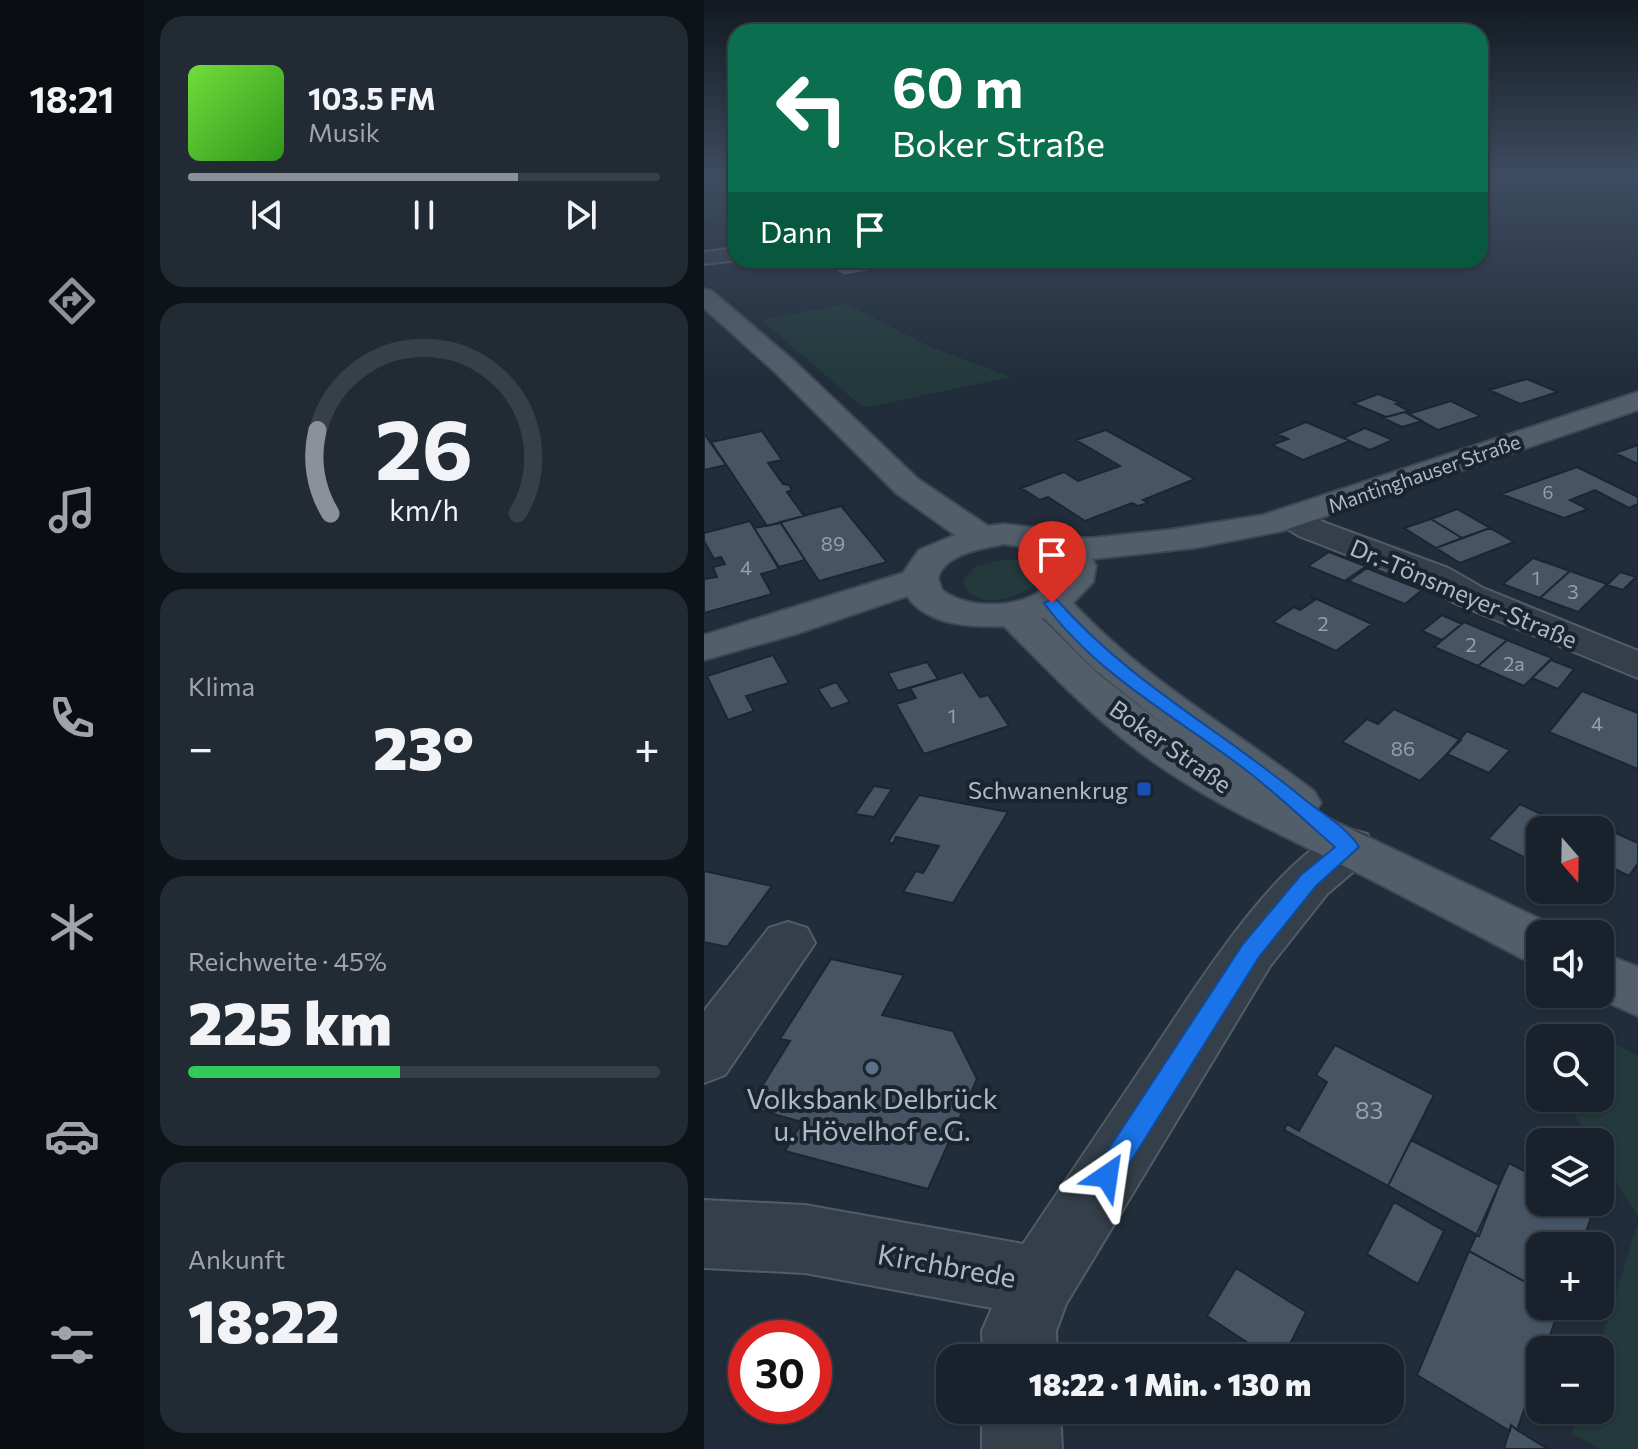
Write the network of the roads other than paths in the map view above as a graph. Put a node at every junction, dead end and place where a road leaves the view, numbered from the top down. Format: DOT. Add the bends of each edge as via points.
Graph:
graph roads {
  1 [pos="728,255"];
  2 [pos="704,258"];
  3 [pos="704,296"];
  4 [pos="1638,401"];
  5 [pos="907,486"];
  6 [pos="1292,517"];
  7 [pos="980,537"];
  8 [pos="933,578"];
  9 [pos="1053,585"];
  10 [pos="704,648"];
  11 [pos="1638,666"];
  12 [pos="1349,847"];
  13 [pos="1526,936"];
  14 [pos="788,943"];
  15 [pos="1614,981"];
  16 [pos="1638,993"];
  17 [pos="704,1057"];
  18 [pos="704,1234"];
  19 [pos="1039,1282"];
  20 [pos="1019,1344"];
  21 [pos="1021,1424"];
  22 [pos="1022,1449"];
  1 -- 2 [label="street"];
  3 -- 5 [label="main road"];
  4 -- 6 [label="main road, Mantinghauser Straße"];
  5 -- 7 [label="main road"];
  5 -- 8 [label="main road"];
  6 -- 9 [label="main road, Mantinghauser Straße" via="1208,536"];
  6 -- 11 [label="street, Dr.-Tönsmeyer-Straße"];
  7 -- 8 [label="main road"];
  7 -- 9 [label="main road" via="1028,536"];
  8 -- 9 [label="main road, Mantinghauser Straße" via="971,615"];
  8 -- 10 [label="main road"];
  9 -- 12 [label="main road, Boker Straße" via="1083,683 1208,776"];
  12 -- 13 [label="main road, Boker Straße"];
  12 -- 19 [label="street, Kirchbrede" via="1309,881 1251,951"];
  14 -- 17 [label="street"];
  15 -- 16 [label="main road"];
  18 -- 19 [label="street, Kirchbrede" via="805,1239"];
  19 -- 20 [label="street" via="1019,1331"];
  21 -- 22 [label="street"];
}
